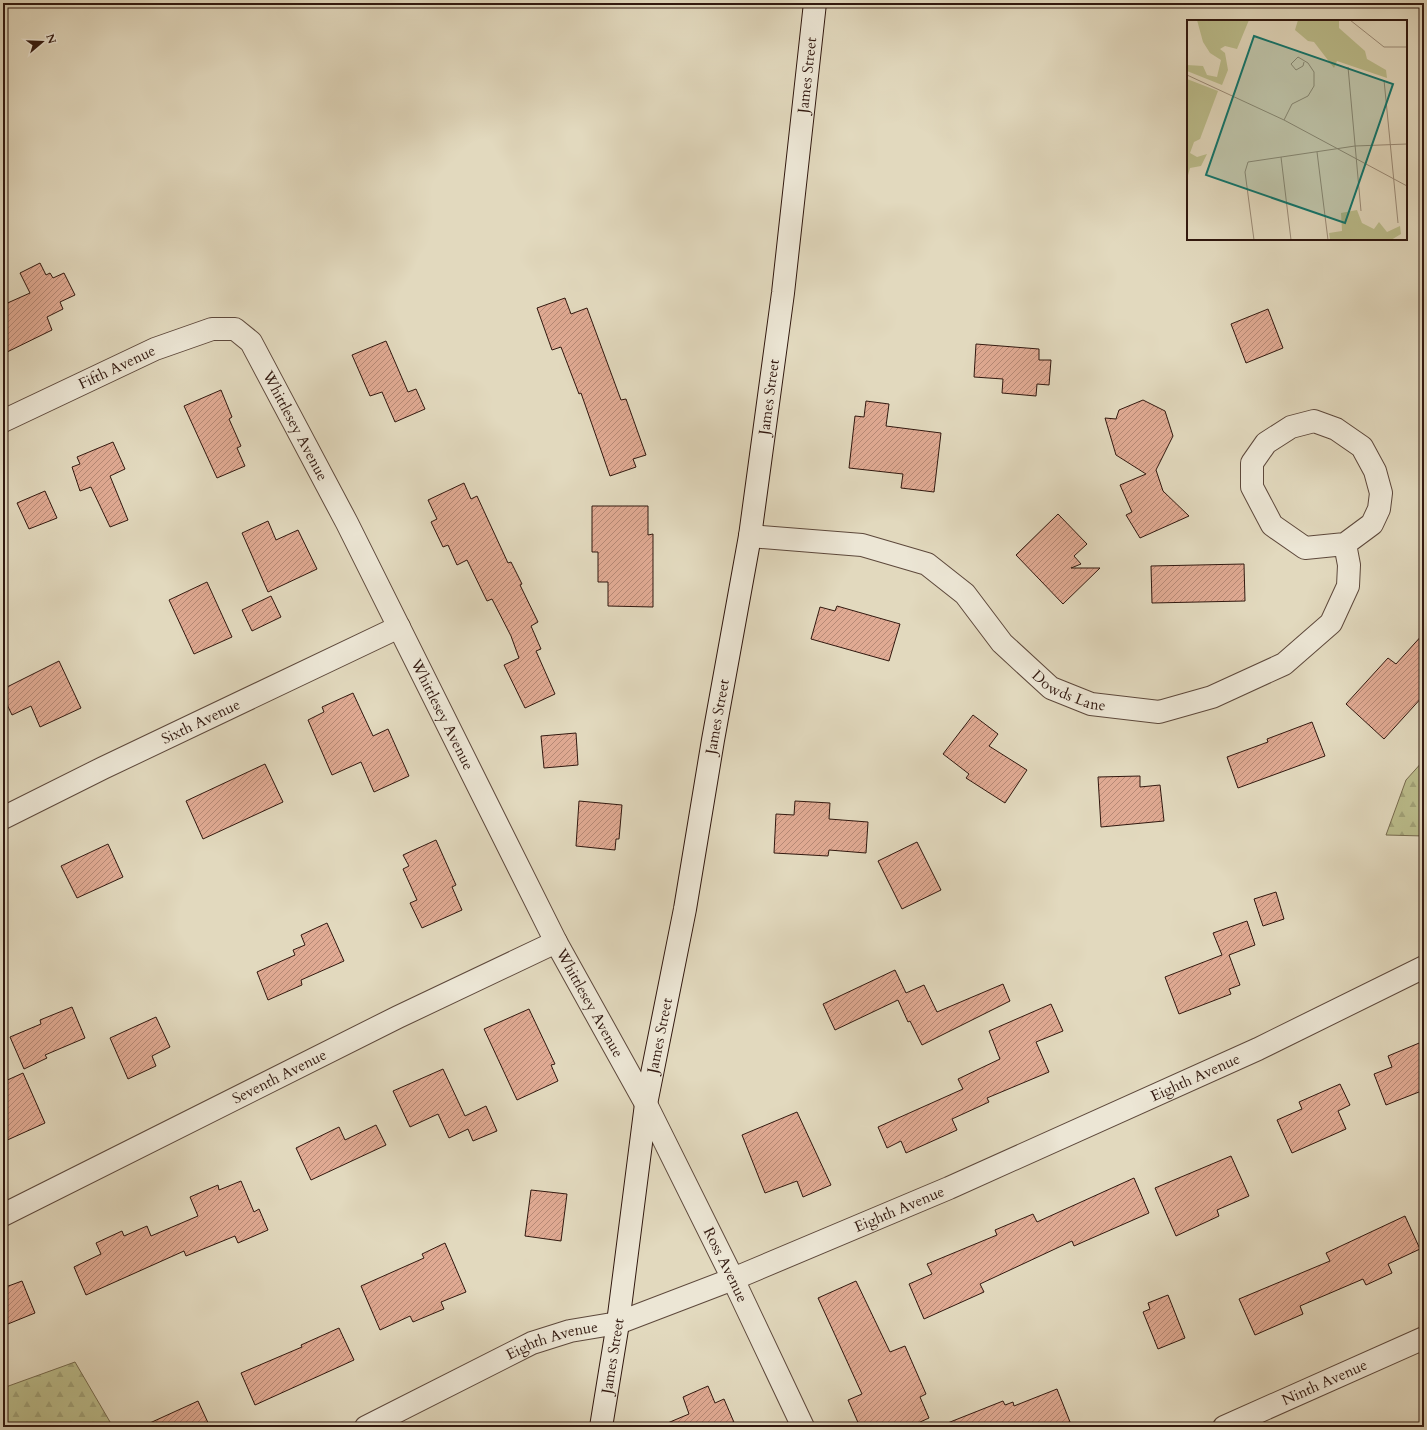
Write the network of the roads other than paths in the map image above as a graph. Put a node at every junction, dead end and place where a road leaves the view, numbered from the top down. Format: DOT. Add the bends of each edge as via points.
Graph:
graph roads {
  1 [pos="815,3"];
  2 [pos="235,329"];
  3 [pos="3,421"];
  4 [pos="750,536"];
  5 [pos="1345,544"];
  6 [pos="399,627"];
  7 [pos="3,818"];
  8 [pos="556,942"];
  9 [pos="1424,966"];
  10 [pos="646,1104"];
  11 [pos="3,1215"];
  12 [pos="733,1279"];
  13 [pos="618,1322"];
  14 [pos="1424,1338"];
  15 [pos="366,1427"];
  16 [pos="601,1427"];
  17 [pos="803,1427"];
  18 [pos="1224,1427"];
  1 -- 4 [label="street, James Street" via="783,293"];
  2 -- 3 [label="street, Fifth Avenue" via="212,329 154,349"];
  2 -- 6 [label="street, Whittlesey Avenue" via="251,342"];
  4 -- 5 [label="street, Dowds Lane" via="862,545 927,564 965,594 1002,643 1051,688 1091,704 1159,712 1212,698 1284,664 1331,623 1348,586 1349,565"];
  4 -- 10 [label="street, James Street" via="685,909"];
  5 -- 5 [label="street" via="1372,524 1379,509 1381,493 1375,471 1362,447 1336,429 1314,421 1291,427 1266,444 1252,463 1252,487 1272,525 1305,548"];
  6 -- 7 [label="street, Sixth Avenue"];
  6 -- 8 [label="street, Whittlesey Avenue"];
  8 -- 10 [label="street, Whittlesey Avenue"];
  8 -- 11 [label="street, Seventh Avenue" via="398,1017"];
  9 -- 12 [label="street, Eighth Avenue" via="1258,1049 949,1188"];
  10 -- 12 [label="street, Ross Avenue"];
  10 -- 13 [label="street, James Street"];
  12 -- 13 [label="street, Eighth Avenue"];
  12 -- 17 [label="street, Ross Avenue"];
  13 -- 15 [label="street, Eighth Avenue" via="570,1331 532,1343"];
  13 -- 16 [label="street, James Street"];
  14 -- 18 [label="street, Ninth Avenue"];
}
